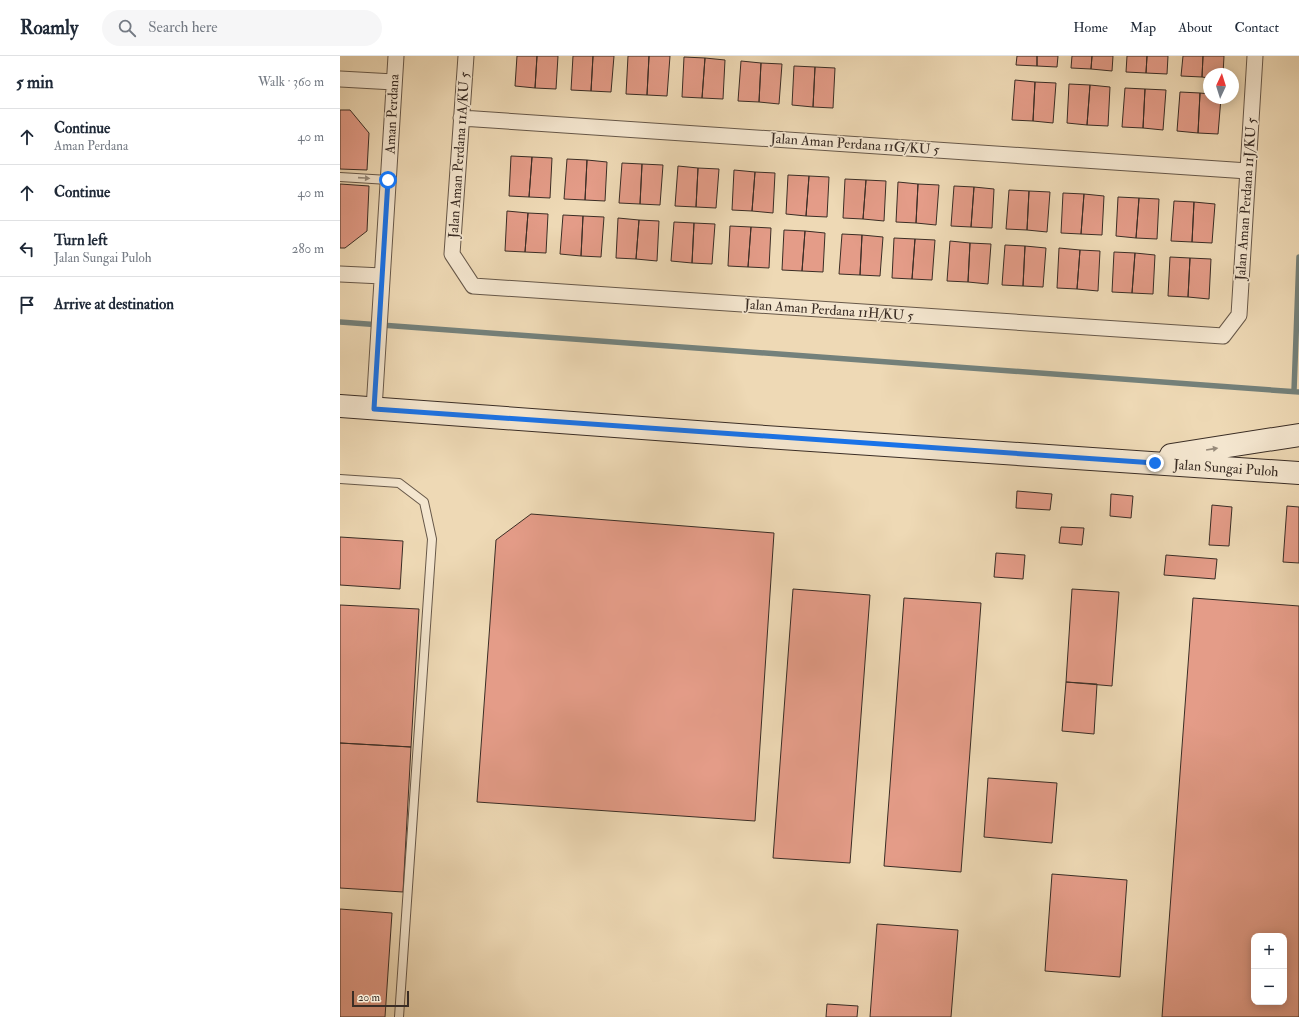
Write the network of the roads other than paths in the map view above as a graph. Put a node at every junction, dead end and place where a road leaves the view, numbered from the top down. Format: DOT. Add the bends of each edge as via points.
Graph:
graph roads {
  1 [pos="396,56"];
  2 [pos="466,56"];
  3 [pos="1256,56"];
  4 [pos="340,79"];
  5 [pos="394,82"];
  6 [pos="462,118"];
  7 [pos="1248,171"];
  8 [pos="340,177"];
  9 [pos="388,180"];
  10 [pos="452,254"];
  11 [pos="340,274"];
  12 [pos="382,276"];
  13 [pos="1223,336"];
  14 [pos="340,406"];
  15 [pos="374,409"];
  16 [pos="1299,435"];
  17 [pos="1132,462"];
  18 [pos="1299,473"];
  19 [pos="340,479"];
  20 [pos="399,1017"];
  1 -- 5 [label="street, Aman Perdana"];
  2 -- 6 [label="street, Jalan Aman Perdana 11A/KU 5"];
  3 -- 7 [label="street, Jalan Aman Perdana 11J/KU 5"];
  4 -- 5 [label="street"];
  5 -- 9 [label="street, Aman Perdana"];
  6 -- 7 [label="street, Jalan Aman Perdana 11G/KU 5"];
  6 -- 10 [label="street, Jalan Aman Perdana 11A/KU 5"];
  7 -- 13 [label="street, Jalan Aman Perdana 11J/KU 5" via="1239,315"];
  8 -- 9 [label="lane, one-way"];
  9 -- 12 [label="street, Aman Perdana"];
  10 -- 13 [label="street, Jalan Aman Perdana 11H/KU 5" via="472,286"];
  11 -- 12 [label="street"];
  12 -- 15 [label="street, Aman Perdana"];
  14 -- 15 [label="street, Jalan Sungai Puloh"];
  15 -- 17 [label="street, Jalan Sungai Puloh"];
  17 -- 16 [label="street, one-way"];
  17 -- 18 [label="street, Jalan Sungai Puloh"];
  19 -- 20 [label="lane" via="399,483 424,502 432,539"];
}
